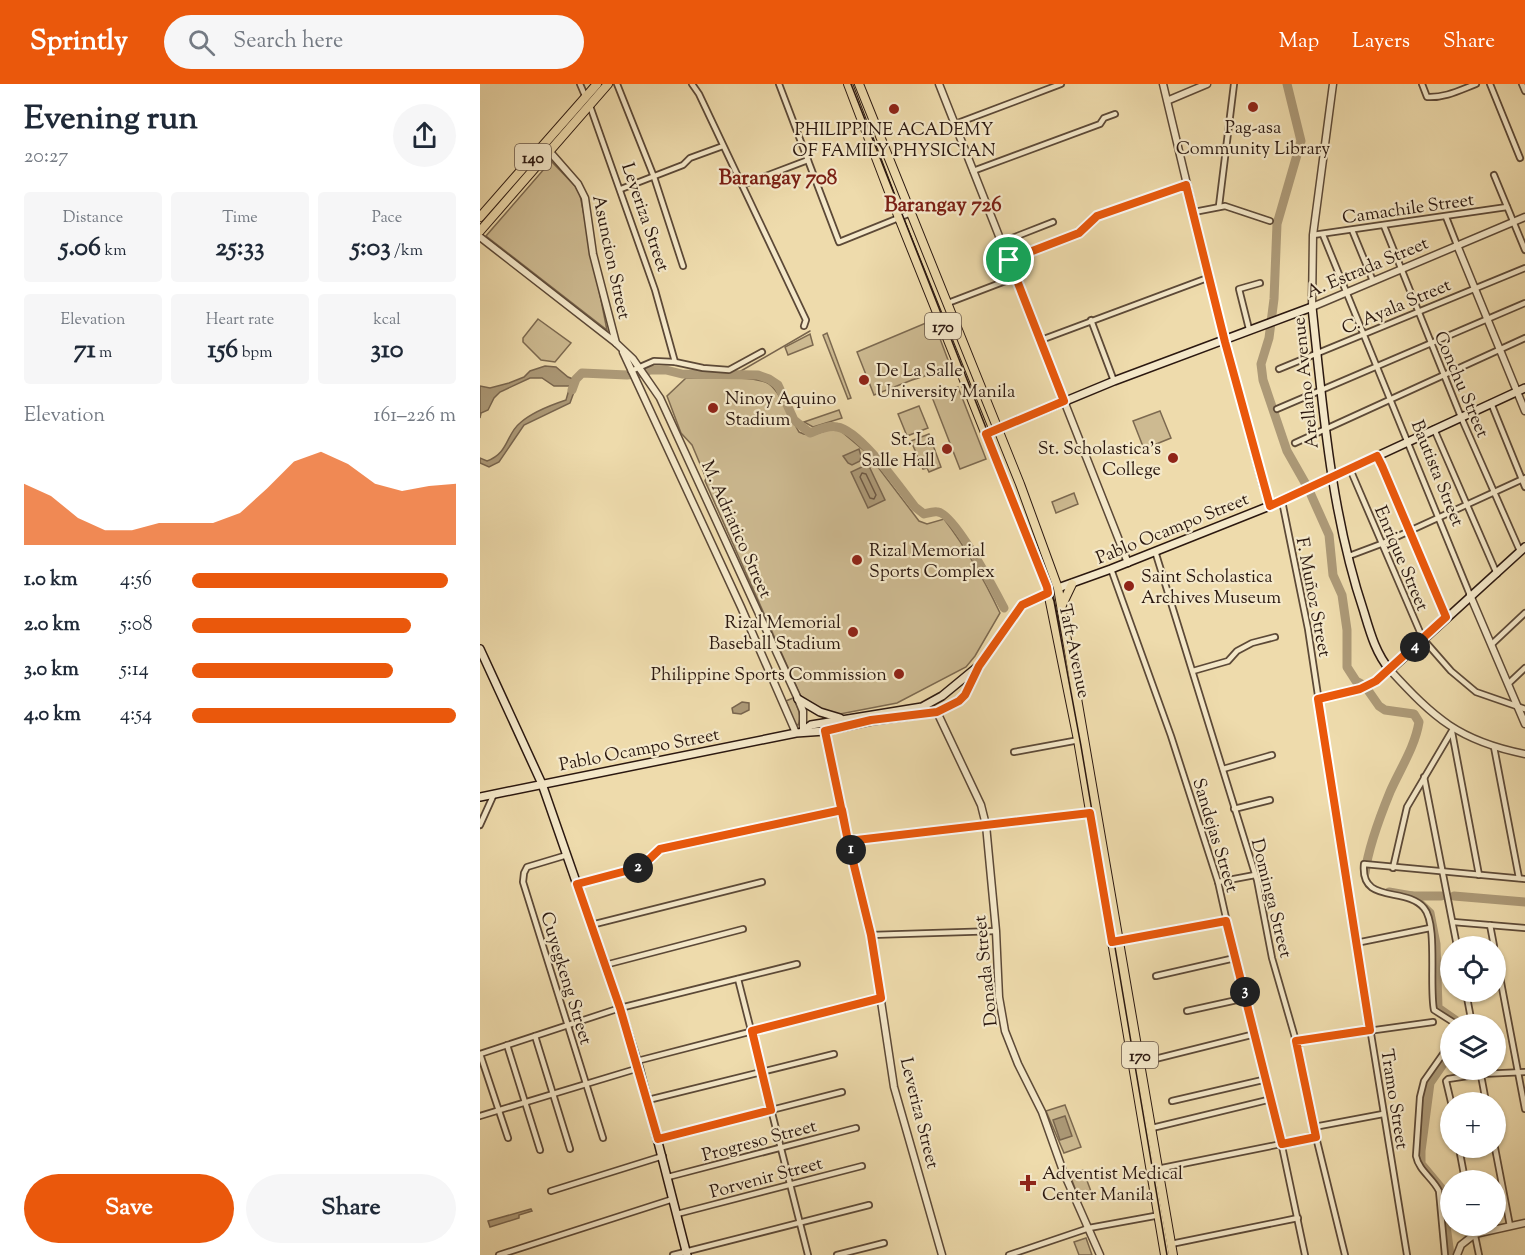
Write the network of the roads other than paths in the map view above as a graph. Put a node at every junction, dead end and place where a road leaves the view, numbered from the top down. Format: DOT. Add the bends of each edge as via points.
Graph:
graph roads {
  1 [pos="580,84"];
  2 [pos="597,84"];
  3 [pos="608,84"];
  4 [pos="617,84"];
  5 [pos="692,84"];
  6 [pos="779,84"];
  7 [pos="848,84"];
  8 [pos="859,84"];
  9 [pos="939,84"];
  10 [pos="1060,84"];
  11 [pos="1163,84"];
  12 [pos="1207,84"];
  13 [pos="1234,84"];
  14 [pos="1333,84"];
  15 [pos="1422,84"];
  16 [pos="1456,84"];
  17 [pos="1476,84"];
  18 [pos="1490,84"];
  19 [pos="1522,84"];
  20 [pos="1459,91"];
  21 [pos="1525,91"];
  22 [pos="586,97"];
  23 [pos="1168,100"];
  24 [pos="590,106"];
  25 [pos="1115,114"];
  26 [pos="955,124"];
  27 [pos="723,146"];
  28 [pos="550,152"];
  29 [pos="1520,158"];
  30 [pos="808,160"];
  31 [pos="973,171"];
  32 [pos="1494,175"];
  33 [pos="654,177"];
  34 [pos="742,185"];
  35 [pos="1186,185"];
  36 [pos="621,189"];
  37 [pos="1219,206"];
  38 [pos="1507,207"];
  39 [pos="1194,212"];
  40 [pos="912,213"];
  41 [pos="1446,217"];
  42 [pos="480,218"];
  43 [pos="899,218"];
  44 [pos="1525,218"];
  45 [pos="1053,222"];
  46 [pos="1270,222"];
  47 [pos="1513,222"];
  48 [pos="1384,226"];
  49 [pos="1352,230"];
  50 [pos="480,231"];
  51 [pos="1323,234"];
  52 [pos="1313,235"];
  53 [pos="480,237"];
  54 [pos="1002,242"];
  55 [pos="1457,245"];
  56 [pos="1525,250"];
  57 [pos="1009,260"];
  58 [pos="683,266"];
  59 [pos="1525,268"];
  60 [pos="1401,269"];
  61 [pos="1016,277"];
  62 [pos="1210,277"];
  63 [pos="1373,281"];
  64 [pos="1260,283"];
  65 [pos="1475,288"];
  66 [pos="1345,292"];
  67 [pos="948,303"];
  68 [pos="1525,303"];
  69 [pos="1312,307"];
  70 [pos="1418,312"];
  71 [pos="1091,320"];
  72 [pos="1487,320"];
  73 [pos="804,326"];
  74 [pos="1250,329"];
  75 [pos="1363,334"];
  76 [pos="1525,338"];
  77 [pos="1224,339"];
  78 [pos="1041,340"];
  79 [pos="963,341"];
  80 [pos="616,343"];
  81 [pos="1431,344"];
  82 [pos="951,347"];
  83 [pos="621,349"];
  84 [pos="1500,349"];
  85 [pos="762,352"];
  86 [pos="1317,355"];
  87 [pos="675,362"];
  88 [pos="1377,367"];
  89 [pos="639,369"];
  90 [pos="1279,369"];
  91 [pos="632,374"];
  92 [pos="1443,374"];
  93 [pos="1114,381"];
  94 [pos="1525,388"];
  95 [pos="1517,391"];
  96 [pos="1320,392"];
  97 [pos="1391,399"];
  98 [pos="1064,401"];
  99 [pos="1491,403"];
  100 [pos="1277,409"];
  101 [pos="1525,411"];
  102 [pos="1461,417"];
  103 [pos="998,429"];
  104 [pos="1434,429"];
  105 [pos="1325,430"];
  106 [pos="986,434"];
  107 [pos="1408,441"];
  108 [pos="1295,443"];
  109 [pos="1377,456"];
  110 [pos="1350,469"];
  111 [pos="1332,477"];
  112 [pos="1524,479"];
  113 [pos="1525,487"];
  114 [pos="1494,492"];
  115 [pos="1282,501"];
  116 [pos="1270,506"];
  117 [pos="1466,506"];
  118 [pos="1440,517"];
  119 [pos="1410,531"];
  120 [pos="1381,544"];
  121 [pos="1522,549"];
  122 [pos="1155,551"];
  123 [pos="1349,556"];
  124 [pos="1128,563"];
  125 [pos="1111,569"];
  126 [pos="1497,574"];
  127 [pos="1071,584"];
  128 [pos="1058,588"];
  129 [pos="1048,593"];
  130 [pos="1470,595"];
  131 [pos="1061,610"];
  132 [pos="1525,613"];
  133 [pos="1446,617"];
  134 [pos="1275,637"];
  135 [pos="1423,639"];
  136 [pos="1492,644"];
  137 [pos="480,649"];
  138 [pos="979,666"];
  139 [pos="1525,668"];
  140 [pos="1193,670"];
  141 [pos="1390,670"];
  142 [pos="1508,684"];
  143 [pos="956,685"];
  144 [pos="965,695"];
  145 [pos="798,699"];
  146 [pos="1318,699"];
  147 [pos="922,707"];
  148 [pos="1522,708"];
  149 [pos="937,712"];
  150 [pos="927,714"];
  151 [pos="845,719"];
  152 [pos="1525,724"];
  153 [pos="1452,730"];
  154 [pos="825,731"];
  155 [pos="800,732"];
  156 [pos="1082,740"];
  157 [pos="1494,747"];
  158 [pos="1014,752"];
  159 [pos="1525,754"];
  160 [pos="1272,755"];
  161 [pos="1223,769"];
  162 [pos="1424,777"];
  163 [pos="542,784"];
  164 [pos="494,794"];
  165 [pos="480,797"];
  166 [pos="1270,800"];
  167 [pos="1234,809"];
  168 [pos="842,810"];
  169 [pos="1094,813"];
  170 [pos="480,825"];
  171 [pos="986,825"];
  172 [pos="848,841"];
  173 [pos="567,855"];
  174 [pos="1393,868"];
  175 [pos="1442,872"];
  176 [pos="1255,875"];
  177 [pos="1479,875"];
  178 [pos="1522,878"];
  179 [pos="762,882"];
  180 [pos="1218,882"];
  181 [pos="577,884"];
  182 [pos="1226,921"];
  183 [pos="1453,922"];
  184 [pos="591,925"];
  185 [pos="1490,925"];
  186 [pos="1430,927"];
  187 [pos="1525,928"];
  188 [pos="743,929"];
  189 [pos="996,932"];
  190 [pos="871,935"];
  191 [pos="1455,936"];
  192 [pos="1492,936"];
  193 [pos="1116,942"];
  194 [pos="1356,943"];
  195 [pos="1234,958"];
  196 [pos="797,964"];
  197 [pos="605,965"];
  198 [pos="1156,976"];
  199 [pos="738,979"];
  200 [pos="881,998"];
  201 [pos="1246,998"];
  202 [pos="1505,1002"];
  203 [pos="620,1008"];
  204 [pos="1187,1011"];
  205 [pos="1440,1014"];
  206 [pos="1433,1022"];
  207 [pos="568,1025"];
  208 [pos="1370,1030"];
  209 [pos="752,1031"];
  210 [pos="1256,1034"];
  211 [pos="535,1036"];
  212 [pos="1296,1041"];
  213 [pos="507,1045"];
  214 [pos="480,1054"];
  215 [pos="834,1054"];
  216 [pos="1440,1058"];
  217 [pos="1137,1062"];
  218 [pos="638,1064"];
  219 [pos="762,1071"];
  220 [pos="1506,1072"];
  221 [pos="1518,1072"];
  222 [pos="1525,1072"];
  223 [pos="1267,1079"];
  224 [pos="586,1084"];
  225 [pos="842,1092"];
  226 [pos="554,1094"];
  227 [pos="1272,1099"];
  228 [pos="648,1100"];
  229 [pos="1172,1101"];
  230 [pos="525,1102"];
  231 [pos="1144,1103"];
  232 [pos="1525,1109"];
  233 [pos="771,1110"];
  234 [pos="498,1111"];
  235 [pos="1383,1114"];
  236 [pos="480,1116"];
  237 [pos="1314,1127"];
  238 [pos="856,1128"];
  239 [pos="1152,1128"];
  240 [pos="1316,1137"];
  241 [pos="508,1138"];
  242 [pos="603,1138"];
  243 [pos="658,1139"];
  244 [pos="1282,1144"];
  245 [pos="781,1148"];
  246 [pos="570,1149"];
  247 [pos="540,1150"];
  248 [pos="663,1156"];
  249 [pos="1497,1158"];
  250 [pos="862,1166"];
  251 [pos="1155,1170"];
  252 [pos="668,1178"];
  253 [pos="790,1184"];
  254 [pos="551,1191"];
  255 [pos="673,1199"];
  256 [pos="869,1205"];
  257 [pos="677,1214"];
  258 [pos="1162,1215"];
  259 [pos="1298,1218"];
  260 [pos="800,1223"];
  261 [pos="1525,1223"];
  262 [pos="1510,1226"];
  263 [pos="1506,1227"];
  264 [pos="1089,1228"];
  265 [pos="1472,1236"];
  266 [pos="1475,1236"];
  267 [pos="884,1243"];
  268 [pos="1171,1244"];
  269 [pos="686,1253"];
  270 [pos="499,1255"];
  271 [pos="673,1255"];
  272 [pos="808,1255"];
  273 [pos="837,1255"];
  274 [pos="942,1255"];
  275 [pos="1010,1255"];
  276 [pos="1100,1255"];
  277 [pos="1165,1255"];
  278 [pos="1173,1255"];
  279 [pos="1305,1255"];
  280 [pos="1345,1255"];
  281 [pos="1407,1255"];
  282 [pos="1445,1255"];
  283 [pos="1457,1255"];
  284 [pos="1479,1255"];
  1 -- 22 [label="street, Leveriza Street"];
  2 -- 22 [label="main road, 140"];
  3 -- 24 [label="main road, 140"];
  4 -- 33 [label="street"];
  5 -- 27 [label="street"];
  6 -- 30 [label="street"];
  7 -- 43 [label="main road, Taft Avenue / 170"];
  8 -- 40 [label="main road, Taft Avenue / 170"];
  9 -- 26 [label="street"];
  10 -- 26 [label="street"];
  11 -- 23 [label="street"];
  12 -- 23 [label="street"];
  13 -- 37 [label="street"];
  14 -- 52 [label="street, Arellano Avenue"];
  15 -- 20 [label="street" via="1427,97"];
  16 -- 20 [label="street"];
  17 -- 20 [label="street"];
  18 -- 29 [label="street"];
  19 -- 21 [label="street"];
  22 -- 24 [label="street, Leveriza Street"];
  22 -- 42 [label="main road, 140"];
  23 -- 35 [label="street"];
  24 -- 28 [label="main road, 140"];
  24 -- 36 [label="street, Leveriza Street"];
  25 -- 31 [label="street" via="1100,124"];
  26 -- 31 [label="street"];
  27 -- 33 [label="street"];
  27 -- 34 [label="street"];
  28 -- 50 [label="main road, 140"];
  28 -- 80 [label="street, Asuncion Street" via="585,198 593,254"];
  30 -- 34 [label="street"];
  30 -- 43 [label="street" via="839,242"];
  31 -- 54 [label="street"];
  32 -- 38 [label="street"];
  33 -- 36 [label="street"];
  33 -- 58 [label="street"];
  34 -- 73 [label="street" via="806,320"];
  35 -- 39 [label="street"];
  35 -- 57 [label="street" via="1097,216 1079,233"];
  36 -- 87 [label="street, Leveriza Street"];
  37 -- 39 [label="street"];
  37 -- 46 [label="street"];
  38 -- 41 [label="street, Camachile Street"];
  38 -- 47 [label="street"];
  39 -- 62 [label="street"];
  40 -- 43 [label="street"];
  40 -- 67 [label="main road, Taft Avenue / 170"];
  41 -- 48 [label="street, Camachile Street"];
  41 -- 55 [label="street"];
  43 -- 82 [label="main road, Taft Avenue / 170"];
  44 -- 47 [label="street, A. Estrada Street"];
  45 -- 54 [label="street"];
  47 -- 55 [label="street, A. Estrada Street"];
  47 -- 56 [label="street"];
  48 -- 49 [label="street, Camachile Street"];
  48 -- 60 [label="street, Conchu Street"];
  49 -- 51 [label="street, Camachile Street"];
  49 -- 63 [label="street"];
  51 -- 52 [label="street, Camachile Street"];
  51 -- 66 [label="street, Bautista Street"];
  52 -- 69 [label="street, Arellano Avenue"];
  53 -- 80 [label="street, M. Adriatico Street"];
  54 -- 57 [label="street"];
  55 -- 60 [label="street, A. Estrada Street"];
  55 -- 65 [label="street"];
  57 -- 61 [label="street"];
  59 -- 65 [label="street, C. Ayala Street"];
  60 -- 63 [label="street, A. Estrada Street"];
  60 -- 70 [label="street, Conchu Street"];
  61 -- 67 [label="street"];
  61 -- 78 [label="street"];
  62 -- 71 [label="street"];
  62 -- 77 [label="street"];
  63 -- 66 [label="street, A. Estrada Street"];
  64 -- 74 [label="street" via="1239,289"];
  65 -- 70 [label="street, C. Ayala Street"];
  65 -- 72 [label="street"];
  66 -- 69 [label="street, A. Estrada Street"];
  66 -- 75 [label="street, Bautista Street"];
  67 -- 79 [label="main road, Taft Avenue / 170"];
  68 -- 72 [label="street"];
  69 -- 74 [label="main road, A. Estrada Street"];
  69 -- 86 [label="main road, Arellano Avenue"];
  70 -- 75 [label="street, C. Ayala Street"];
  70 -- 81 [label="street, Conchu Street"];
  71 -- 78 [label="street"];
  71 -- 93 [label="street"];
  72 -- 81 [label="street"];
  72 -- 84 [label="street"];
  74 -- 77 [label="main road, A. Estrada Street"];
  75 -- 86 [label="street, C. Ayala Street"];
  75 -- 88 [label="street, Bautista Street"];
  76 -- 84 [label="street"];
  77 -- 93 [label="main road, A. Estrada Street"];
  77 -- 116 [label="street"];
  78 -- 98 [label="street"];
  79 -- 82 [label="main road"];
  79 -- 103 [label="main road, Taft Avenue / 170"];
  80 -- 83 [label="street, M. Adriatico Street"];
  81 -- 88 [label="street"];
  81 -- 92 [label="street, Conchu Street"];
  82 -- 106 [label="main road, Taft Avenue / 170"];
  83 -- 89 [label="street, M. Adriatico Street"];
  83 -- 91 [label="street, M. Adriatico Street"];
  84 -- 92 [label="street"];
  84 -- 95 [label="street"];
  85 -- 87 [label="street" via="729,370"];
  86 -- 90 [label="street, C. Ayala Street"];
  86 -- 96 [label="main road, Arellano Avenue"];
  87 -- 89 [label="street" via="654,361"];
  88 -- 96 [label="street"];
  88 -- 97 [label="street, Bautista Street"];
  89 -- 91 [label="street"];
  89 -- 145 [label="street, M. Adriatico Street" via="665,408"];
  91 -- 155 [label="street, M. Adriatico Street"];
  92 -- 97 [label="street"];
  92 -- 102 [label="street, Conchu Street"];
  93 -- 98 [label="main road, A. Estrada Street"];
  94 -- 95 [label="main road, Pablo Ocampo Street"];
  95 -- 99 [label="main road, Pablo Ocampo Street"];
  95 -- 101 [label="street"];
  96 -- 100 [label="street"];
  96 -- 105 [label="main road, Arellano Avenue"];
  97 -- 105 [label="street"];
  97 -- 107 [label="street, Bautista Street"];
  98 -- 103 [label="main road, A. Estrada Street"];
  98 -- 124 [label="street"];
  99 -- 102 [label="main road, Pablo Ocampo Street"];
  99 -- 112 [label="street"];
  102 -- 104 [label="main road, Pablo Ocampo Street"];
  102 -- 114 [label="street, Conchu Street"];
  103 -- 106 [label="main road, A. Estrada Street"];
  103 -- 128 [label="main road, Taft Avenue / 170"];
  104 -- 107 [label="main road, Pablo Ocampo Street"];
  104 -- 117 [label="street"];
  105 -- 108 [label="street"];
  105 -- 111 [label="main road, Arellano Avenue"];
  106 -- 129 [label="main road, Taft Avenue / 170"];
  107 -- 109 [label="main road, Pablo Ocampo Street"];
  107 -- 118 [label="street, Bautista Street"];
  109 -- 110 [label="main road, Pablo Ocampo Street"];
  109 -- 119 [label="street"];
  110 -- 111 [label="main road, Pablo Ocampo Street"];
  110 -- 120 [label="street, Enrique Street"];
  111 -- 115 [label="main road, Pablo Ocampo Street"];
  111 -- 123 [label="main road, Arellano Avenue"];
  112 -- 113 [label="street"];
  112 -- 114 [label="street"];
  114 -- 117 [label="street"];
  114 -- 121 [label="street, Conchu Street"];
  115 -- 116 [label="main road, Pablo Ocampo Street"];
  115 -- 146 [label="street, F. Muñoz Street"];
  116 -- 122 [label="main road, Pablo Ocampo Street"];
  117 -- 118 [label="street"];
  117 -- 126 [label="street"];
  118 -- 119 [label="street"];
  118 -- 130 [label="street, Bautista Street"];
  119 -- 120 [label="street"];
  119 -- 133 [label="street"];
  120 -- 123 [label="street"];
  120 -- 135 [label="street, Enrique Street"];
  121 -- 126 [label="main road"];
  122 -- 124 [label="main road, Pablo Ocampo Street"];
  122 -- 140 [label="street, Dominga Street"];
  123 -- 141 [label="main road, Arellano Avenue" via="1369,629"];
  124 -- 125 [label="main road, Pablo Ocampo Street"];
  125 -- 127 [label="main road, Pablo Ocampo Street"];
  125 -- 180 [label="street, Sandejas Street"];
  126 -- 130 [label="main road"];
  127 -- 128 [label="main road, Pablo Ocampo Street"];
  127 -- 131 [label="main road"];
  128 -- 131 [label="main road, Taft Avenue / 170"];
  129 -- 138 [label="main road, Pablo Ocampo Street" via="1022,605"];
  129 -- 156 [label="main road, Taft Avenue / 170"];
  130 -- 133 [label="main road"];
  130 -- 136 [label="street, Bautista Street"];
  131 -- 156 [label="main road, Taft Avenue / 170"];
  132 -- 136 [label="street"];
  133 -- 135 [label="main road"];
  134 -- 140 [label="street" via="1252,643 1237,651 1228,662"];
  135 -- 141 [label="main road"];
  135 -- 148 [label="street, Enrique Street" via="1476,692"];
  136 -- 142 [label="street, Bautista Street"];
  137 -- 163 [label="main road"];
  138 -- 143 [label="main road, Pablo Ocampo Street"];
  138 -- 144 [label="main road, Pablo Ocampo Street"];
  139 -- 142 [label="street"];
  140 -- 161 [label="street, Dominga Street"];
  141 -- 146 [label="street" via="1360,689"];
  141 -- 153 [label="street"];
  142 -- 148 [label="street, Bautista Street"];
  143 -- 144 [label="main road"];
  143 -- 147 [label="main road, Pablo Ocampo Street"];
  144 -- 149 [label="main road, Pablo Ocampo Street"];
  145 -- 151 [label="main road" via="820,712"];
  145 -- 155 [label="street, M. Adriatico Street" via="803,711"];
  146 -- 194 [label="street, Tramo Street"];
  147 -- 150 [label="main road"];
  147 -- 151 [label="main road, Pablo Ocampo Street"];
  148 -- 152 [label="street, Bautista Street"];
  149 -- 150 [label="main road, Pablo Ocampo Street"];
  149 -- 171 [label="street, Donada Street" via="981,805"];
  150 -- 154 [label="main road, Pablo Ocampo Street" via="871,720"];
  151 -- 155 [label="main road, Pablo Ocampo Street" via="811,725"];
  153 -- 157 [label="street"];
  153 -- 162 [label="street"];
  153 -- 177 [label="street"];
  154 -- 155 [label="main road, Pablo Ocampo Street"];
  154 -- 168 [label="street, Leveriza Street"];
  155 -- 163 [label="main road, Pablo Ocampo Street"];
  156 -- 158 [label="street"];
  156 -- 169 [label="main road, Taft Avenue / 170"];
  157 -- 159 [label="street"];
  157 -- 178 [label="street"];
  160 -- 161 [label="street"];
  161 -- 167 [label="street, Dominga Street"];
  162 -- 174 [label="street" via="1407,807"];
  162 -- 175 [label="street"];
  163 -- 164 [label="main road, Pablo Ocampo Street"];
  163 -- 173 [label="main road"];
  164 -- 165 [label="main road, Pablo Ocampo Street"];
  164 -- 170 [label="street"];
  166 -- 167 [label="street"];
  167 -- 176 [label="street, Dominga Street"];
  168 -- 172 [label="street, Leveriza Street"];
  168 -- 181 [label="street" via="660,849 641,867"];
  169 -- 171 [label="street"];
  169 -- 193 [label="main road, Taft Avenue / 170"];
  171 -- 172 [label="street"];
  171 -- 189 [label="street, Donada Street"];
  172 -- 190 [label="street, Leveriza Street"];
  173 -- 181 [label="main road"];
  173 -- 207 [label="street, Cuyegkeng Street" via="527,867 523,882"];
  174 -- 175 [label="street"];
  174 -- 186 [label="street" via="1365,864 1367,885 1417,901 1426,909"];
  175 -- 177 [label="street"];
  175 -- 183 [label="street"];
  176 -- 180 [label="street"];
  176 -- 212 [label="street, Dominga Street" via="1272,958"];
  177 -- 178 [label="street"];
  179 -- 184 [label="street"];
  180 -- 182 [label="street, Sandejas Street"];
  181 -- 184 [label="main road"];
  182 -- 193 [label="street"];
  182 -- 195 [label="street, Sandejas Street"];
  183 -- 185 [label="street"];
  183 -- 191 [label="street"];
  184 -- 197 [label="main road"];
  185 -- 187 [label="street"];
  185 -- 192 [label="street"];
  186 -- 194 [label="street"];
  186 -- 205 [label="street" via="1432,999 1434,1010"];
  188 -- 197 [label="street"];
  189 -- 190 [label="street"];
  189 -- 264 [label="street, Donada Street" via="1005,1031"];
  190 -- 200 [label="street, Leveriza Street"];
  193 -- 217 [label="main road, Taft Avenue / 170"];
  194 -- 208 [label="street, Tramo Street"];
  195 -- 198 [label="street"];
  195 -- 201 [label="street, Sandejas Street"];
  196 -- 199 [label="street"];
  197 -- 203 [label="main road"];
  199 -- 203 [label="street"];
  199 -- 209 [label="street"];
  200 -- 209 [label="street"];
  200 -- 274 [label="street, Leveriza Street" via="894,1087"];
  201 -- 204 [label="street"];
  201 -- 210 [label="street, Sandejas Street"];
  202 -- 221 [label="street"];
  203 -- 207 [label="street"];
  203 -- 218 [label="main road"];
  206 -- 208 [label="street"];
  207 -- 211 [label="street"];
  207 -- 224 [label="street, Cuyegkeng Street"];
  208 -- 212 [label="street"];
  208 -- 235 [label="street, Tramo Street"];
  209 -- 218 [label="street"];
  209 -- 219 [label="street"];
  210 -- 217 [label="street"];
  210 -- 223 [label="street, Sandejas Street"];
  211 -- 213 [label="street"];
  211 -- 226 [label="street"];
  212 -- 237 [label="street, Dominga Street"];
  213 -- 214 [label="street"];
  213 -- 230 [label="street"];
  214 -- 234 [label="street"];
  215 -- 219 [label="street"];
  216 -- 282 [label="street" via="1424,1081 1420,1097 1416,1156 1418,1165 1439,1191"];
  217 -- 231 [label="main road, Taft Avenue / 170"];
  218 -- 224 [label="street"];
  218 -- 228 [label="main road"];
  219 -- 228 [label="street"];
  219 -- 233 [label="street"];
  220 -- 221 [label="street"];
  221 -- 222 [label="street"];
  221 -- 232 [label="street"];
  223 -- 227 [label="street, Sandejas Street"];
  223 -- 229 [label="street"];
  224 -- 226 [label="street"];
  224 -- 242 [label="street, Cuyegkeng Street"];
  225 -- 233 [label="street"];
  226 -- 230 [label="street"];
  226 -- 246 [label="street"];
  227 -- 239 [label="street"];
  227 -- 244 [label="street, Sandejas Street"];
  228 -- 243 [label="main road"];
  230 -- 234 [label="street"];
  230 -- 247 [label="street"];
  231 -- 239 [label="main road, Taft Avenue / 170"];
  231 -- 251 [label="main road, Taft Avenue / 170"];
  233 -- 243 [label="street"];
  233 -- 245 [label="street"];
  234 -- 236 [label="street"];
  234 -- 241 [label="street"];
  235 -- 237 [label="street"];
  235 -- 281 [label="street, Tramo Street"];
  237 -- 240 [label="street, Dominga Street"];
  238 -- 245 [label="street, Progreso Street"];
  239 -- 251 [label="main road, Taft Avenue / 170"];
  240 -- 244 [label="street"];
  240 -- 280 [label="street, Dominga Street"];
  243 -- 248 [label="main road"];
  244 -- 251 [label="street"];
  244 -- 259 [label="street, Sandejas Street"];
  245 -- 252 [label="street, Progreso Street"];
  245 -- 253 [label="street"];
  248 -- 252 [label="main road"];
  248 -- 254 [label="street"];
  249 -- 262 [label="street"];
  250 -- 253 [label="street, Porvenir Street"];
  251 -- 258 [label="main road, Taft Avenue / 170"];
  252 -- 255 [label="main road"];
  253 -- 257 [label="street, Porvenir Street"];
  253 -- 260 [label="street"];
  255 -- 257 [label="main road"];
  255 -- 270 [label="street"];
  256 -- 260 [label="street"];
  257 -- 269 [label="main road"];
  258 -- 264 [label="street"];
  258 -- 268 [label="main road, Taft Avenue / 170"];
  258 -- 277 [label="main road, Taft Avenue / 170"];
  259 -- 268 [label="street"];
  259 -- 279 [label="street, Sandejas Street"];
  260 -- 269 [label="street"];
  260 -- 272 [label="street"];
  261 -- 262 [label="street"];
  262 -- 263 [label="street"];
  264 -- 275 [label="street"];
  264 -- 276 [label="street, Donada Street"];
  265 -- 283 [label="street" via="1461,1245"];
  266 -- 284 [label="street"];
  267 -- 273 [label="street"];
  268 -- 278 [label="main road, Taft Avenue / 170"];
  269 -- 271 [label="street"];
}
